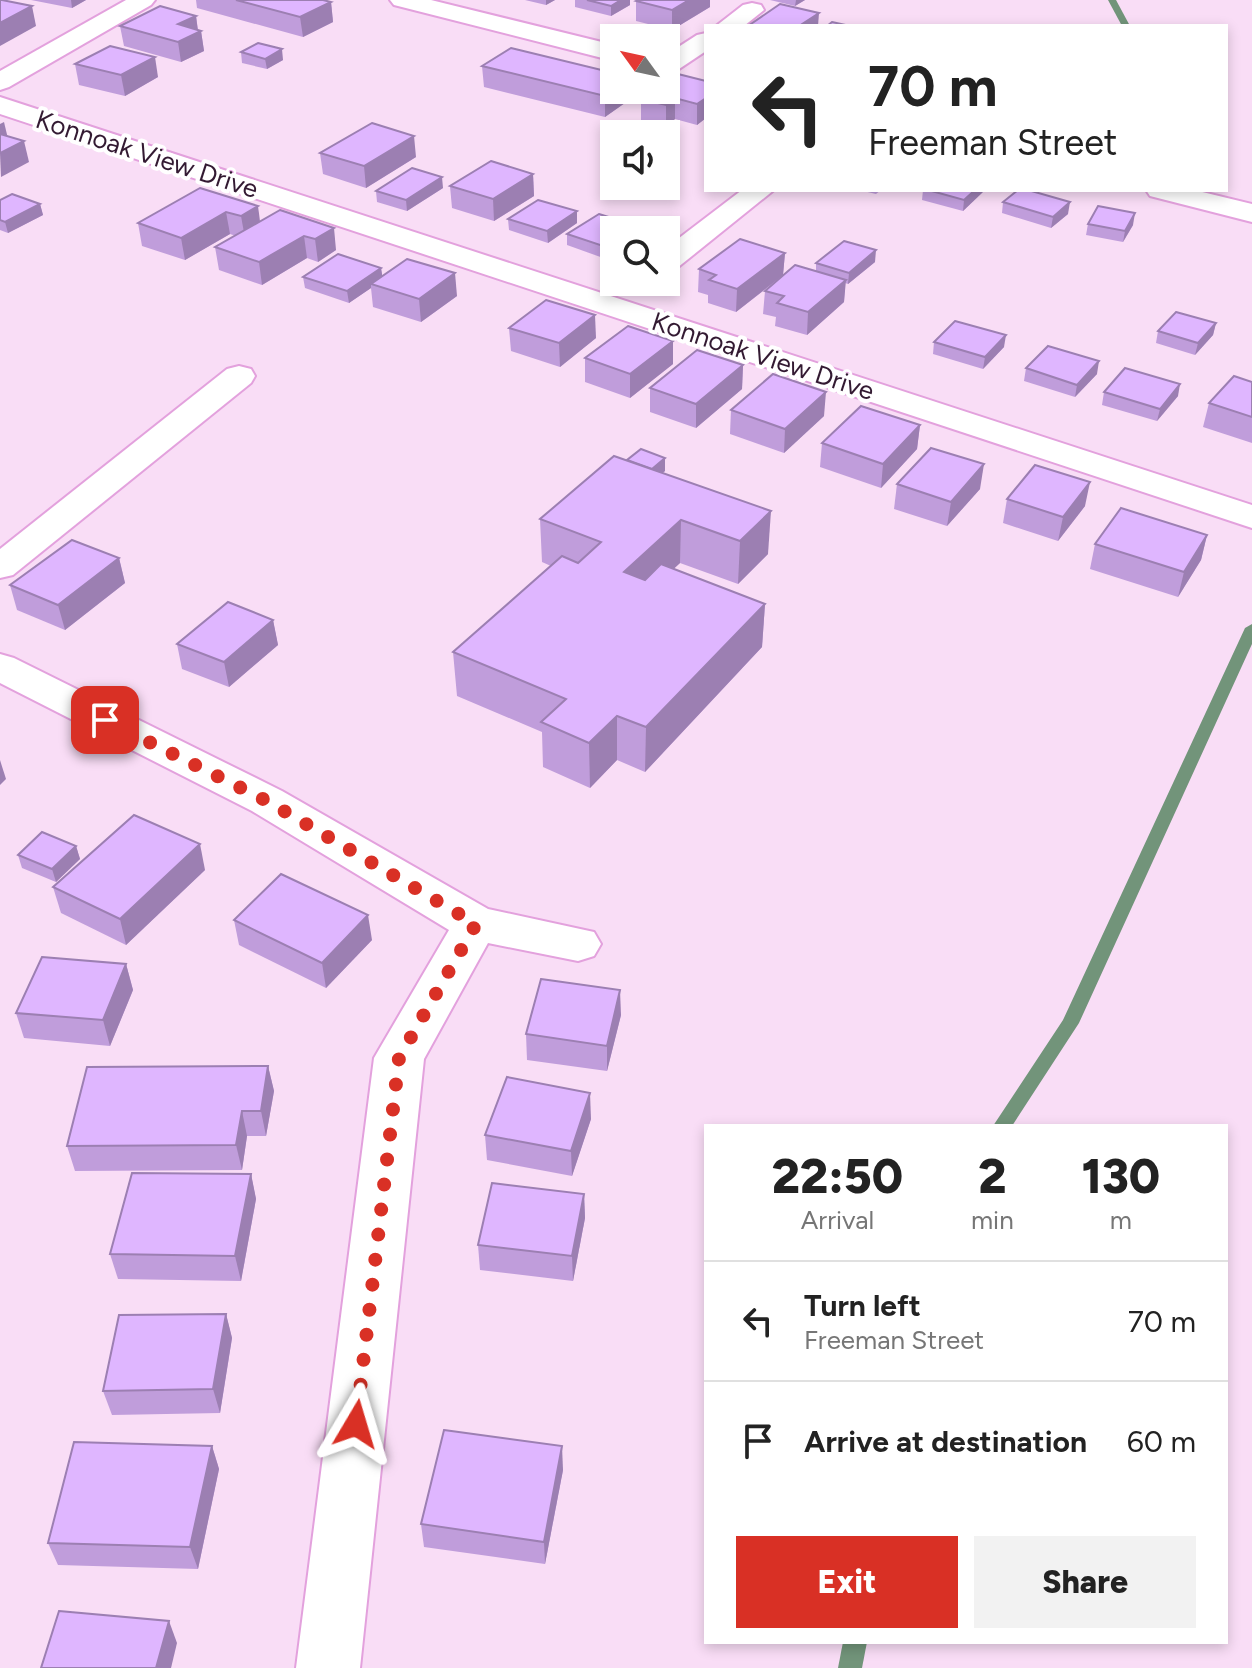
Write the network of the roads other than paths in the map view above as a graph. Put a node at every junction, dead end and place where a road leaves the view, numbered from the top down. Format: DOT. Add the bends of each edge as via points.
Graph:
graph roads {
  1 [pos="143,0"];
  2 [pos="402,0"];
  3 [pos="752,10"];
  4 [pos="731,24"];
  5 [pos="704,41"];
  6 [pos="600,50"];
  7 [pos="680,57"];
  8 [pos="680,70"];
  9 [pos="704,76"];
  10 [pos="0,82"];
  11 [pos="0,105"];
  12 [pos="757,192"];
  13 [pos="1168,192"];
  14 [pos="1252,213"];
  15 [pos="680,251"];
  16 [pos="621,296"];
  17 [pos="608,306"];
  18 [pos="239,376"];
  19 [pos="1252,517"];
  20 [pos="0,567"];
  21 [pos="0,667"];
  22 [pos="476,924"];
  23 [pos="578,944"];
  24 [pos="328,1668"];
  1 -- 10 [label="street"];
  2 -- 6 [label="street"];
  3 -- 4 [label="street"];
  5 -- 7 [label="street"];
  8 -- 9 [label="street"];
  11 -- 17 [label="street, Konnoak View Drive"];
  12 -- 15 [label="street"];
  13 -- 14 [label="street"];
  16 -- 17 [label="street"];
  17 -- 19 [label="street, Konnoak View Drive"];
  18 -- 20 [label="street"];
  21 -- 22 [label="street" via="267,801"];
  22 -- 23 [label="street"];
  22 -- 24 [label="street" via="399,1058"];
}
